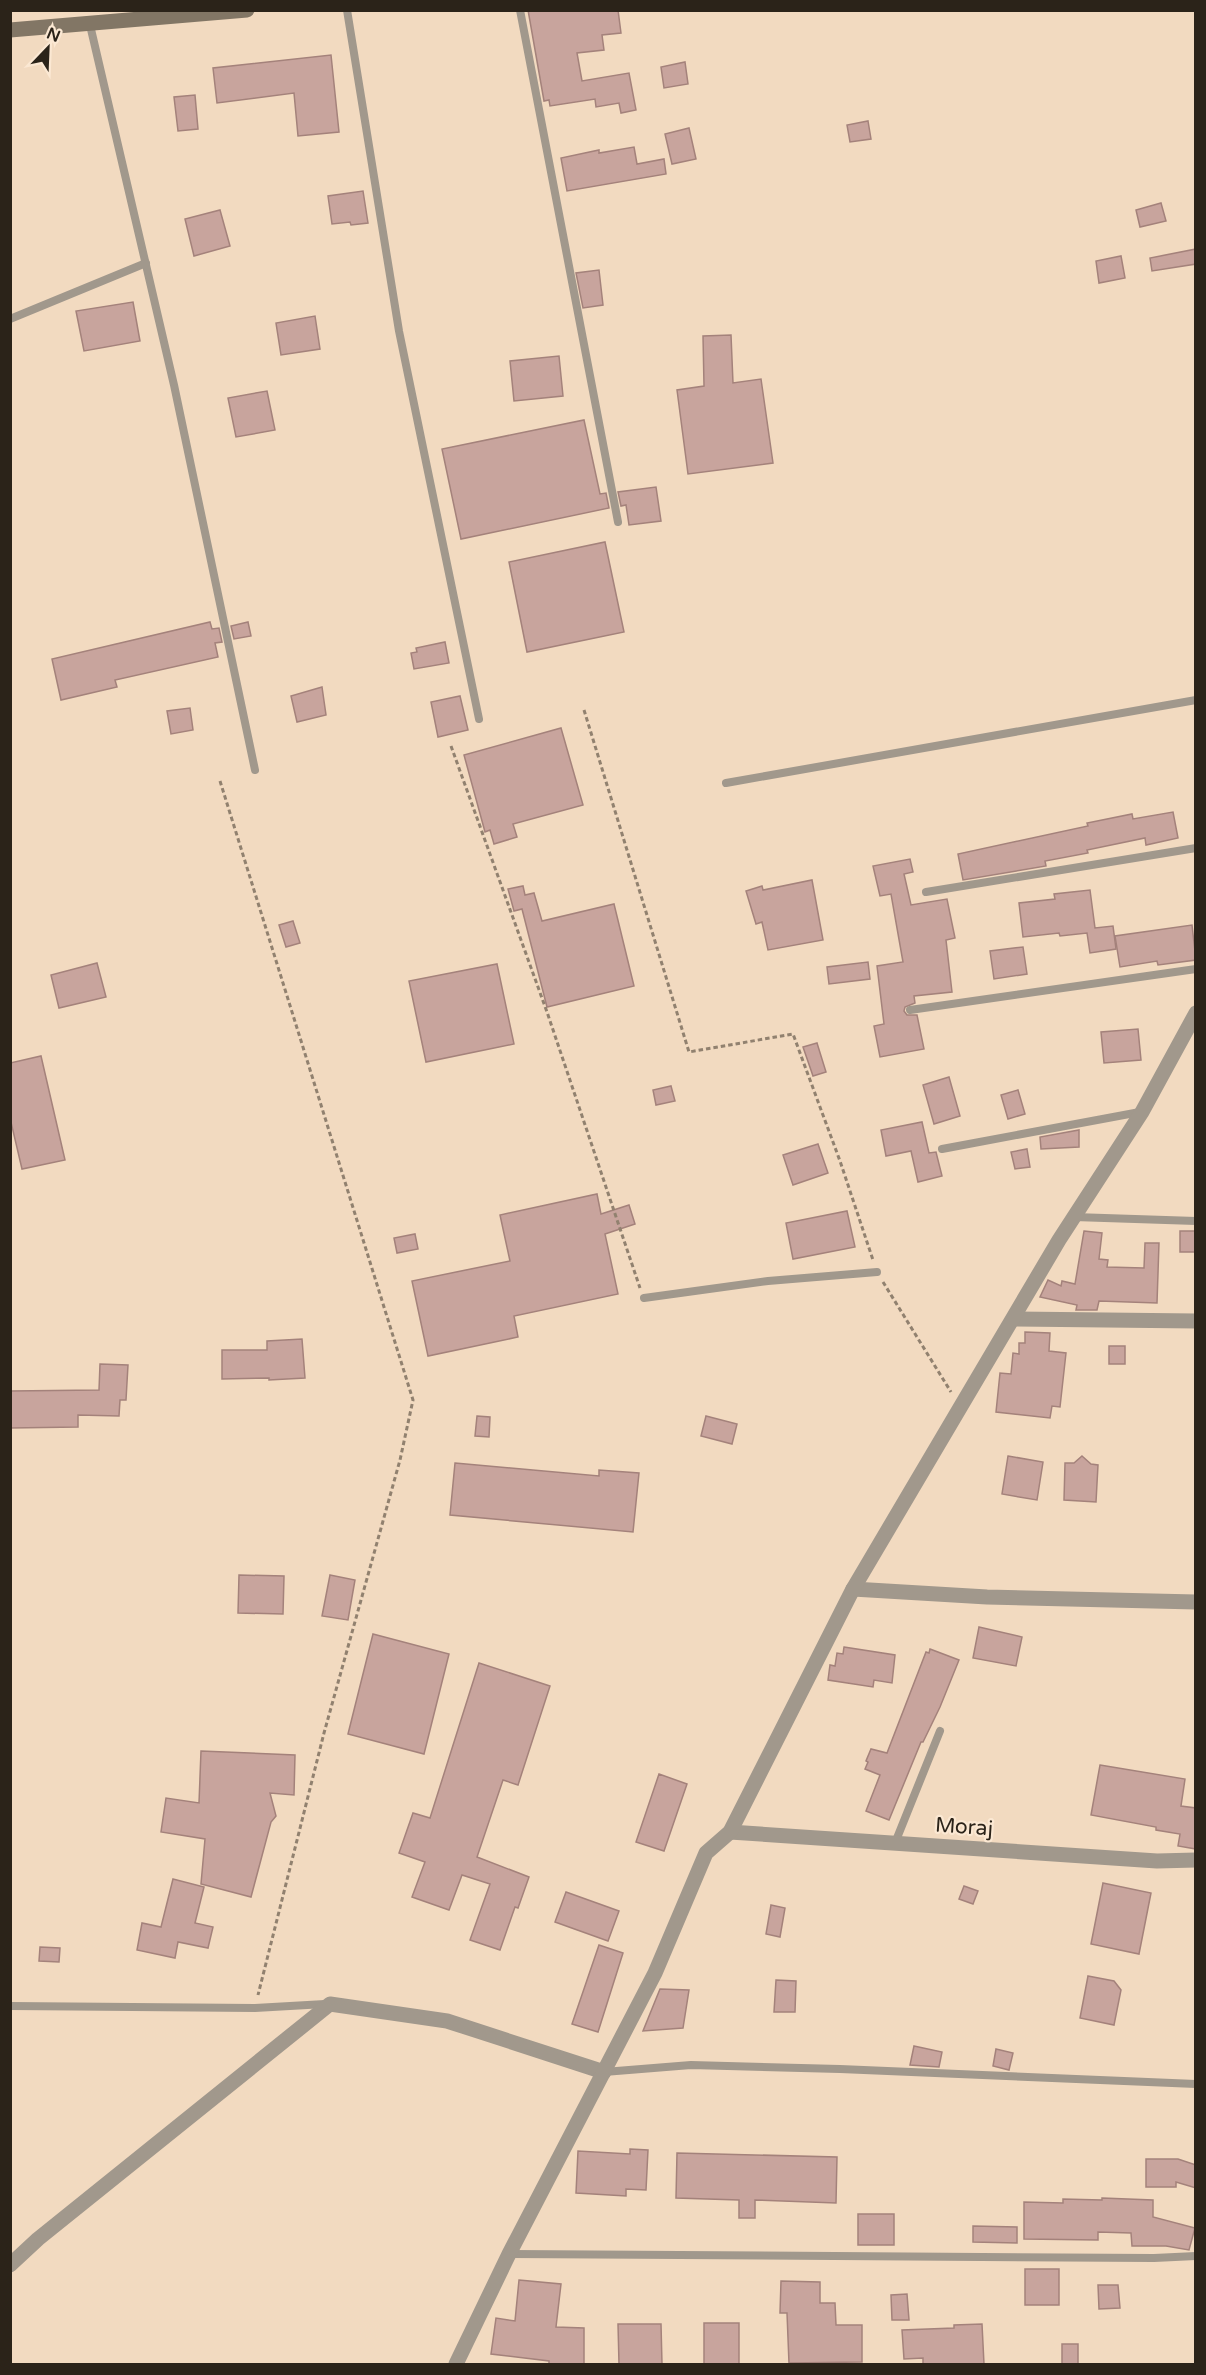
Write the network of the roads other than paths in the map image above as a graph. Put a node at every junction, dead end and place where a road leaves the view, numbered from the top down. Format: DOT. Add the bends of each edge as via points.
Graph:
graph roads {
  1 [pos="247,10"];
  2 [pos="348,10"];
  3 [pos="520,10"];
  4 [pos="90,25"];
  5 [pos="10,30"];
  6 [pos="146,263"];
  7 [pos="10,319"];
  8 [pos="618,522"];
  9 [pos="1196,700"];
  10 [pos="479,719"];
  11 [pos="255,770"];
  12 [pos="726,783"];
  13 [pos="1196,848"];
  14 [pos="926,892"];
  15 [pos="1196,969"];
  16 [pos="910,1010"];
  17 [pos="1196,1013"];
  18 [pos="1142,1112"];
  19 [pos="942,1149"];
  20 [pos="1073,1217"];
  21 [pos="1196,1221"];
  22 [pos="877,1272"];
  23 [pos="644,1298"];
  24 [pos="1013,1320"];
  25 [pos="1196,1321"];
  26 [pos="854,1590"];
  27 [pos="1196,1602"];
  28 [pos="940,1731"];
  29 [pos="730,1832"];
  30 [pos="895,1843"];
  31 [pos="1196,1860"];
  32 [pos="330,2004"];
  33 [pos="10,2006"];
  34 [pos="604,2072"];
  35 [pos="1196,2084"];
  36 [pos="508,2254"];
  37 [pos="1196,2256"];
  38 [pos="10,2265"];
  39 [pos="456,2364"];
  1 -- 4 [label="street"];
  2 -- 10 [label="lane" via="399,331"];
  3 -- 8 [label="lane"];
  4 -- 5 [label="street"];
  4 -- 6 [label="lane"];
  6 -- 7 [label="lane"];
  6 -- 11 [label="lane"];
  9 -- 12 [label="lane"];
  13 -- 14 [label="lane"];
  15 -- 16 [label="lane"];
  17 -- 18 [label="street"];
  18 -- 19 [label="lane"];
  18 -- 20 [label="street"];
  20 -- 21 [label="lane"];
  20 -- 24 [label="street"];
  22 -- 23 [label="lane" via="768,1281"];
  24 -- 25 [label="street"];
  24 -- 26 [label="street"];
  26 -- 27 [label="street"];
  26 -- 29 [label="street"];
  28 -- 30 [label="lane"];
  29 -- 30 [label="street, Moraj"];
  29 -- 34 [label="street" via="706,1853 655,1973"];
  30 -- 31 [label="street, Moraj" via="1157,1861"];
  32 -- 33 [label="lane" via="255,2008"];
  32 -- 34 [label="street" via="447,2021"];
  32 -- 38 [label="street"];
  34 -- 35 [label="lane" via="691,2065"];
  34 -- 36 [label="street"];
  36 -- 37 [label="lane"];
  36 -- 39 [label="street"];
}
